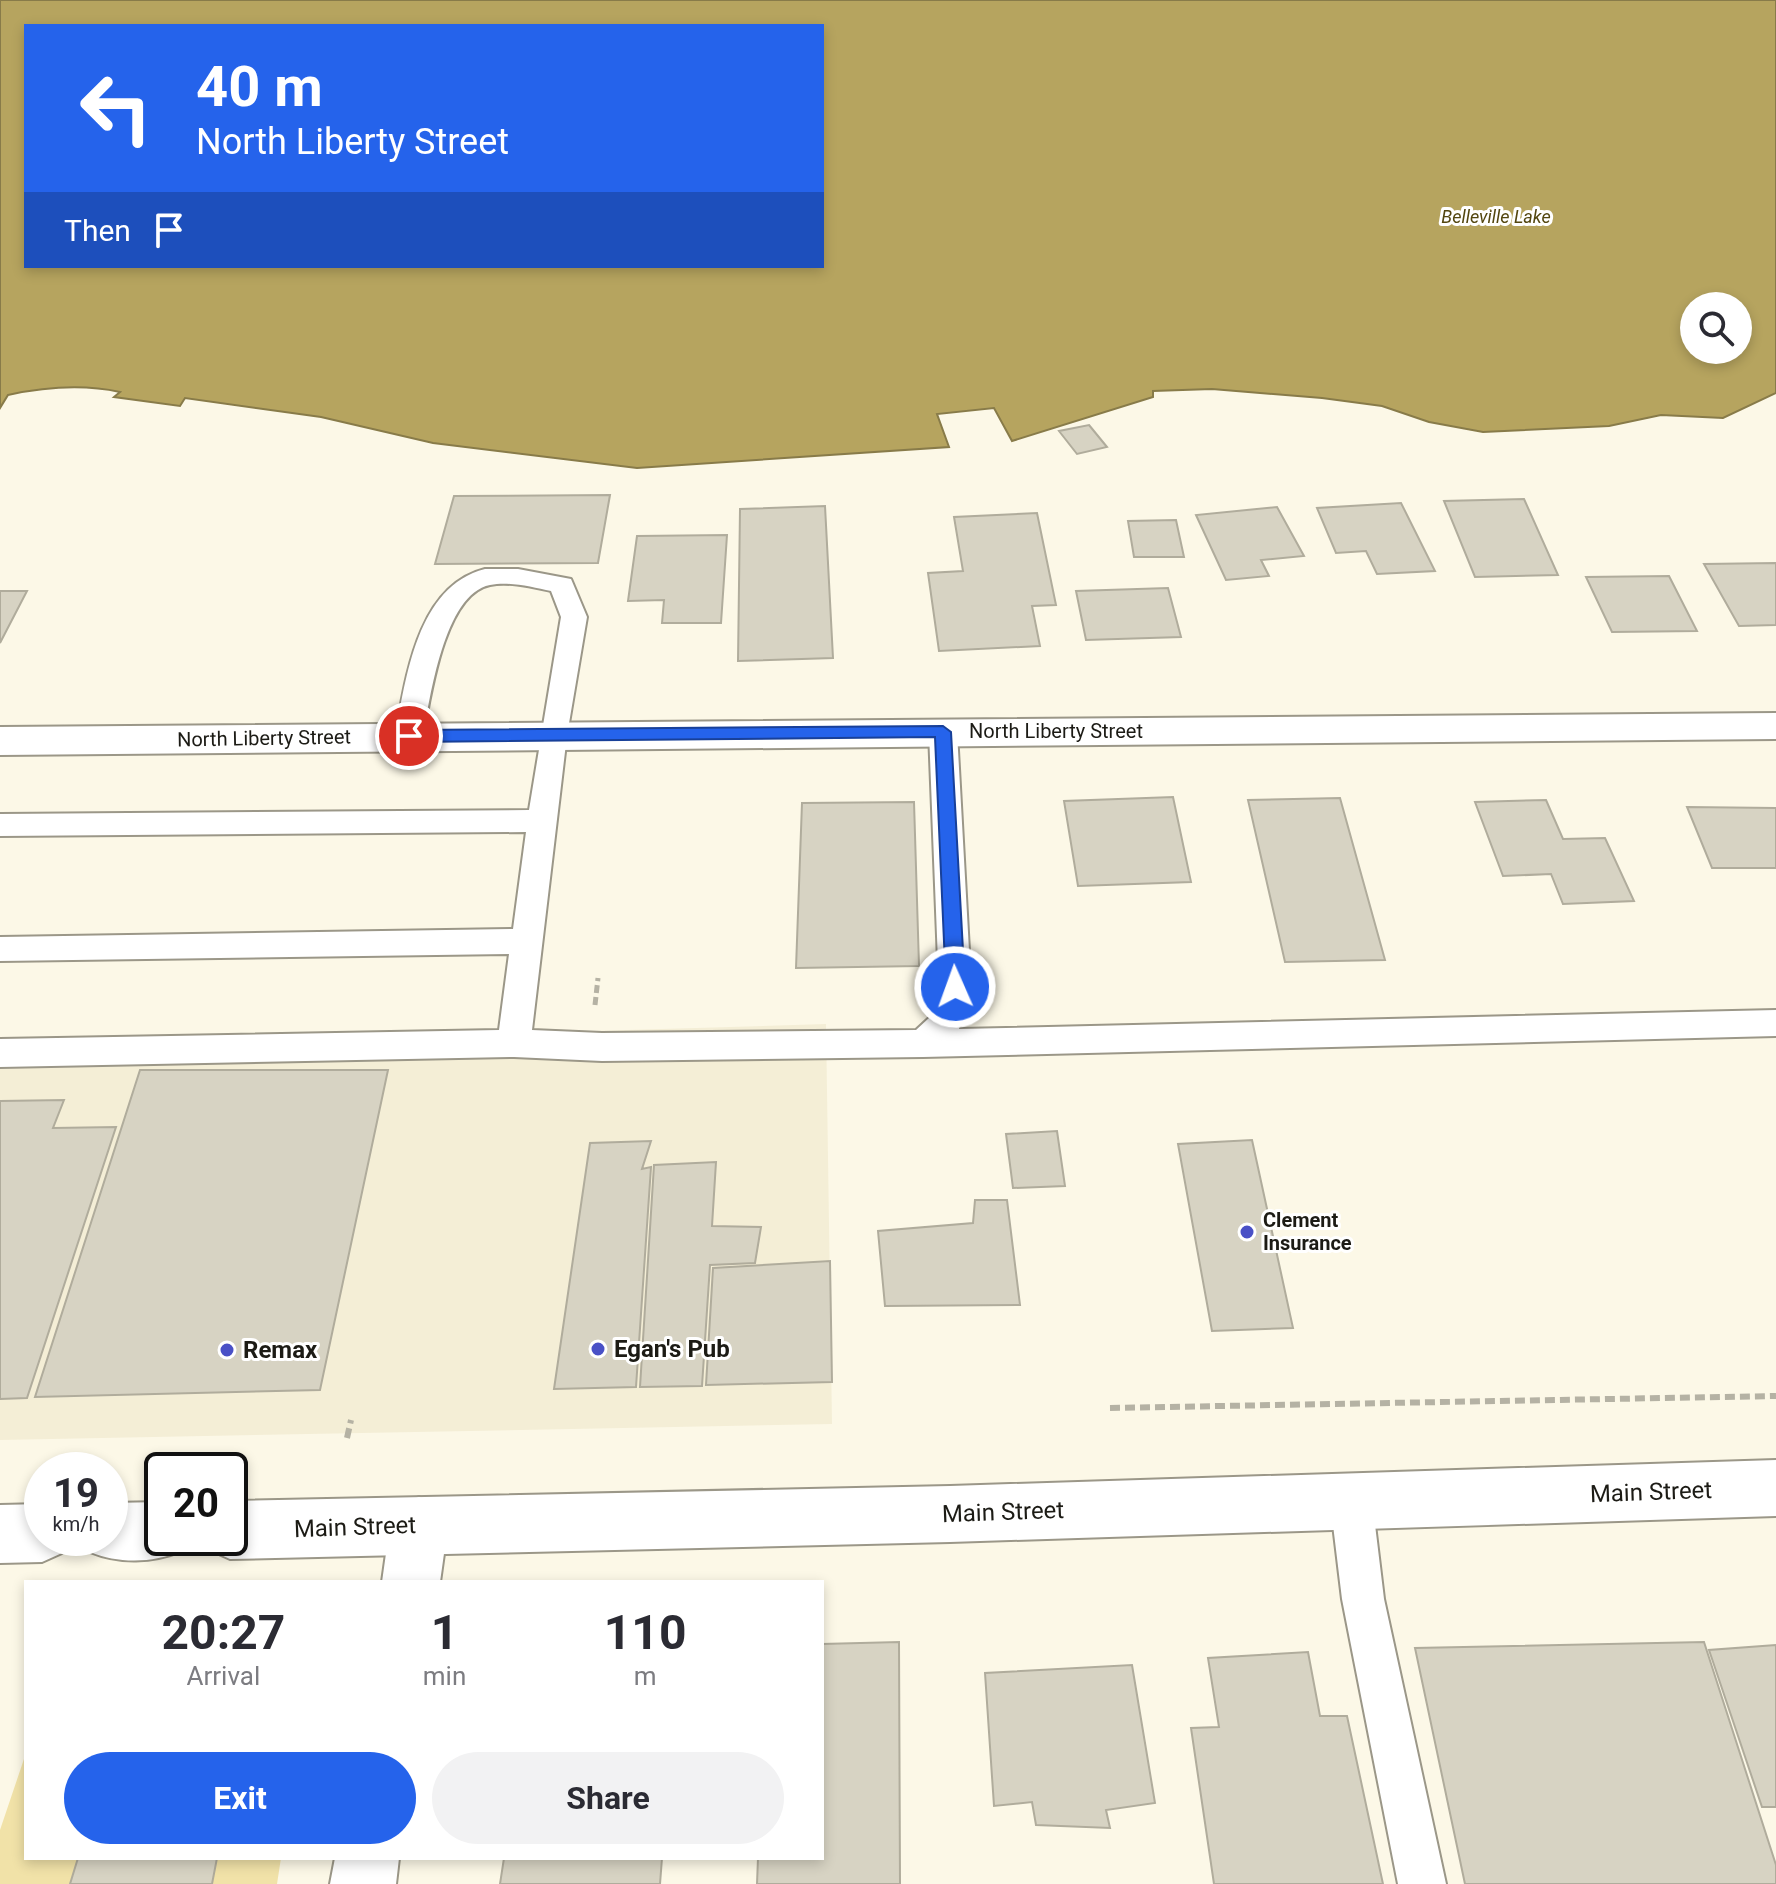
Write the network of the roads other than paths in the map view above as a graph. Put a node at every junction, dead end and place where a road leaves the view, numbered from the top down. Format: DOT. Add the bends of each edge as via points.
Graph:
graph roads {
  1 [pos="1776,726"];
  2 [pos="943,732"];
  3 [pos="553,735"];
  4 [pos="409,736"];
  5 [pos="0,741"];
  6 [pos="544,821"];
  7 [pos="0,825"];
  8 [pos="527,941"];
  9 [pos="0,949"];
  10 [pos="1776,1023"];
  11 [pos="514,1043"];
  12 [pos="923,1043"];
  13 [pos="0,1053"];
  14 [pos="1776,1488"];
  15 [pos="1351,1500"];
  16 [pos="419,1525"];
  17 [pos="248,1530"];
  18 [pos="411,1580"];
  19 [pos="367,1860"];
  20 [pos="363,1884"];
  21 [pos="1422,1884"];
  1 -- 2 [label="street, North Liberty Street"];
  2 -- 3 [label="street, North Liberty Street"];
  2 -- 12 [label="lane" via="955,987 944,1025"];
  3 -- 4 [label="street, North Liberty Street"];
  3 -- 4 [label="lane" via="574,617 562,585 522,576 476,580 450,604 435,631"];
  3 -- 6 [label="lane"];
  4 -- 5 [label="street, North Liberty Street"];
  6 -- 7 [label="lane"];
  6 -- 8 [label="lane"];
  8 -- 9 [label="lane"];
  8 -- 11 [label="lane"];
  10 -- 12 [label="lane"];
  11 -- 12 [label="lane"];
  11 -- 13 [label="lane"];
  14 -- 15 [label="street, Main Street"];
  15 -- 16 [label="street, Main Street"];
  15 -- 21 [label="lane" via="1363,1599"];
  16 -- 17 [label="street, Main Street"];
  16 -- 18 [label="street"];
  19 -- 20 [label="street"];
}
